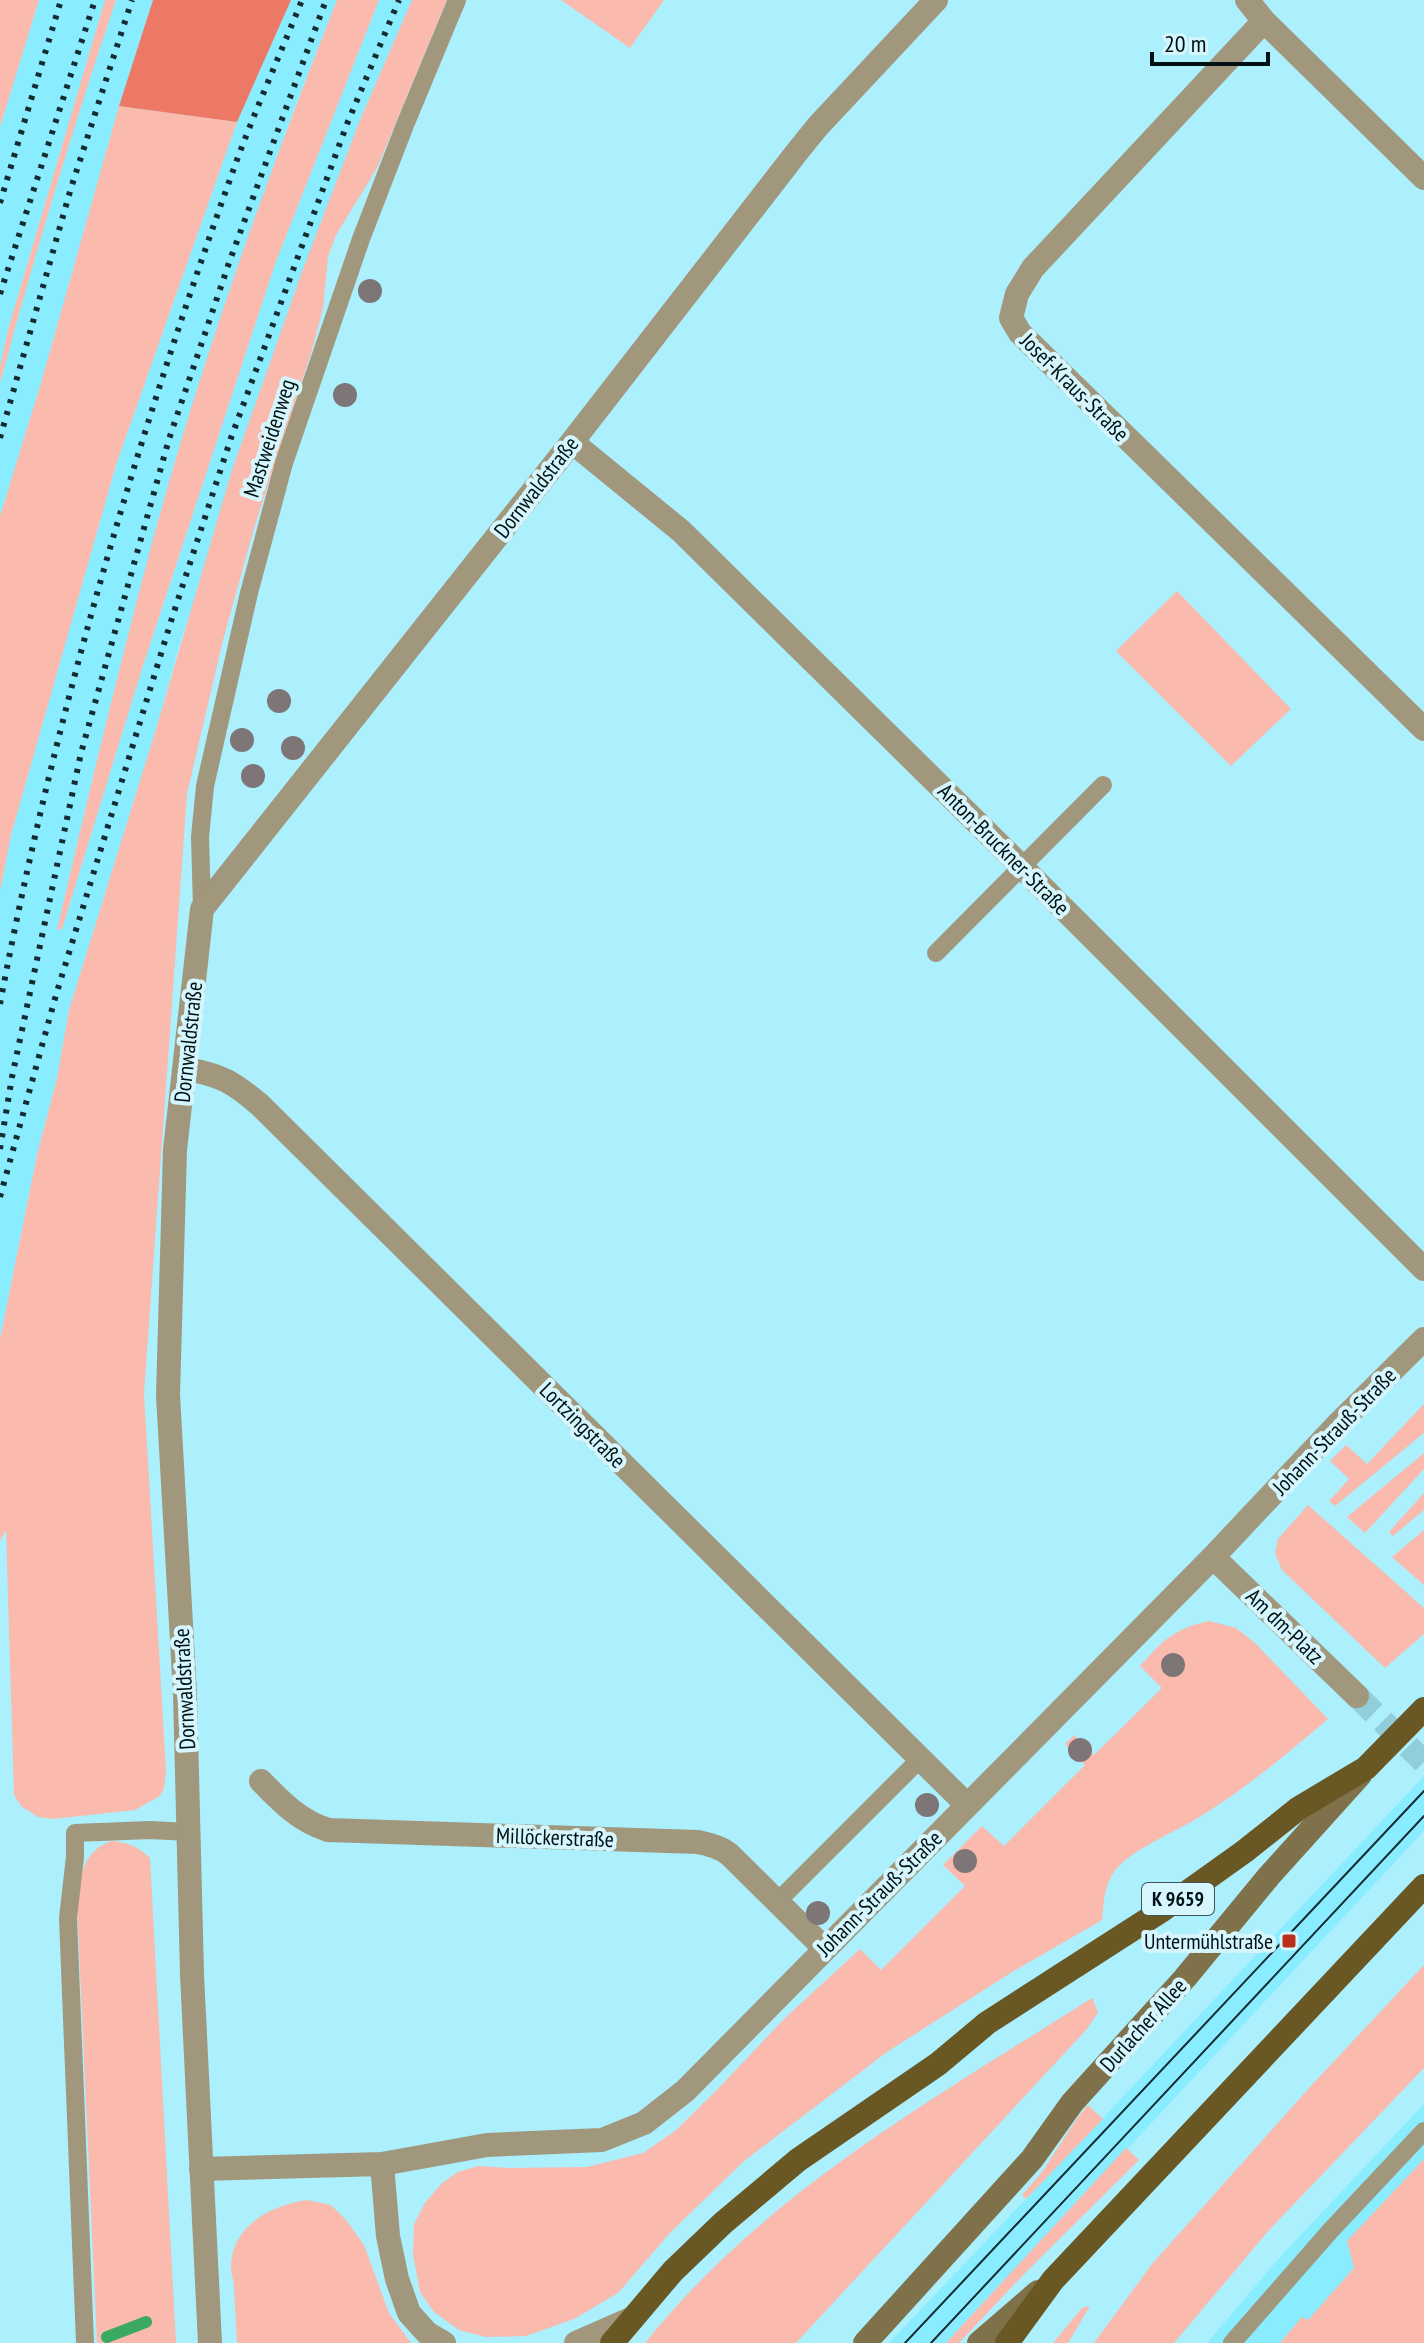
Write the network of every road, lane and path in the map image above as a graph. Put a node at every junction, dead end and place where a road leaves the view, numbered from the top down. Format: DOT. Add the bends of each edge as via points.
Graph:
graph roads {
  1 [pos="457,0"];
  2 [pos="936,0"];
  3 [pos="1247,0"];
  4 [pos="1264,21"];
  5 [pos="1424,178"];
  6 [pos="572,442"];
  7 [pos="1424,729"];
  8 [pos="1103,785"];
  9 [pos="1021,866"];
  10 [pos="202,909"];
  11 [pos="936,953"];
  12 [pos="186,1069"];
  13 [pos="1424,1269"];
  14 [pos="1424,1339"];
  15 [pos="1213,1557"];
  16 [pos="1357,1696"];
  17 [pos="1424,1709"];
  18 [pos="920,1759"];
  19 [pos="1366,1768"];
  20 [pos="261,1781"];
  21 [pos="967,1805"];
  22 [pos="189,1832"];
  23 [pos="1424,1886"];
  24 [pos="777,1902"];
  25 [pos="824,1948"];
  26 [pos="1424,2131"];
  27 [pos="382,2164"];
  28 [pos="201,2169"];
  29 [pos="1053,2280"];
  30 [pos="633,2318"];
  31 [pos="85,2343"];
  32 [pos="210,2343"];
  33 [pos="444,2343"];
  34 [pos="576,2343"];
  35 [pos="612,2343"];
  36 [pos="865,2343"];
  37 [pos="979,2343"];
  38 [pos="1007,2343"];
  39 [pos="1232,2343"];
  1 -- 10 [label="lane, Mastweidenweg" via="361,239 284,463 205,786"];
  2 -- 6 [label="street, Dornwaldstraße" via="811,135"];
  3 -- 4 [label="street"];
  4 -- 5 [label="street"];
  4 -- 7 [label="street, Josef-Kraus-Straße" via="1033,268 1017,294 1011,318 1153,466"];
  6 -- 9 [label="street, Anton-Bruckner-Straße" via="681,531"];
  6 -- 10 [label="street, Dornwaldstraße"];
  8 -- 9 [label="lane"];
  9 -- 11 [label="lane"];
  9 -- 13 [label="street, Anton-Bruckner-Straße"];
  10 -- 12 [label="street, Dornwaldstraße"];
  12 -- 18 [label="street, Lortzingstraße" via="213,1074 260,1105"];
  12 -- 22 [label="street, Dornwaldstraße" via="175,1150 168,1395"];
  14 -- 15 [label="street, Johann-Strauß-Straße"];
  15 -- 16 [label="street, Am dm-Platz"];
  15 -- 21 [label="street, Johann-Strauß-Straße"];
  17 -- 19 [label="main road, Durlacher Allee / K 9659"];
  18 -- 21 [label="street, Lortzingstraße"];
  18 -- 24 [label="lane"];
  19 -- 30 [label="main road, K 9659" via="1299,1808 1161,1911 987,2023 938,2064 798,2160 723,2223"];
  19 -- 36 [label="main road, Durlacher Allee" via="1072,2103 1032,2159"];
  20 -- 24 [label="street, Millöckerstraße" via="294,1813 328,1830 712,1845 730,1855"];
  21 -- 25 [label="street, Johann-Strauß-Straße"];
  22 -- 28 [label="street, Dornwaldstraße"];
  22 -- 31 [label="lane" via="75,1833 68,1918"];
  23 -- 29 [label="main road"];
  24 -- 25 [label="street, Millöckerstraße"];
  25 -- 27 [label="street, Johann-Strauß-Straße" via="685,2091 644,2123 602,2140 487,2145"];
  26 -- 39 [label="lane"];
  27 -- 28 [label="street, Johann-Strauß-Straße"];
  27 -- 33 [label="street" via="397,2279 409,2313"];
  28 -- 32 [label="street, Dornwaldstraße"];
  29 -- 37 [label="main road"];
  29 -- 38 [label="main road"];
  30 -- 34 [label="street"];
  30 -- 35 [label="main road, K 9659"];
}
